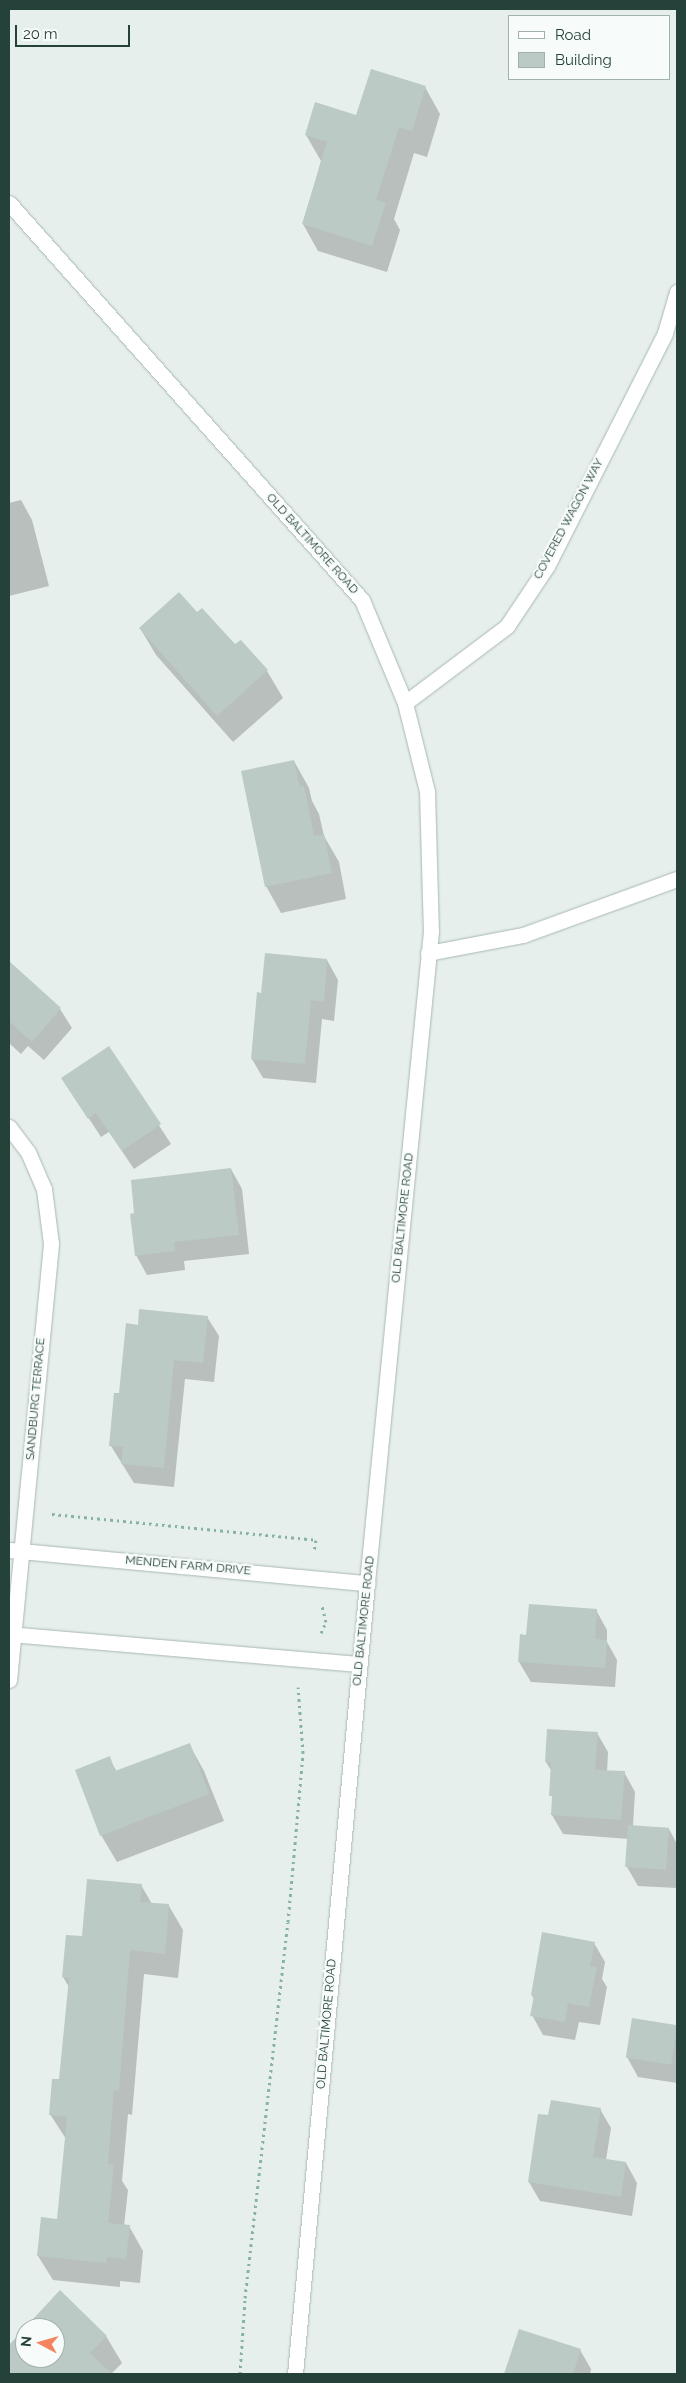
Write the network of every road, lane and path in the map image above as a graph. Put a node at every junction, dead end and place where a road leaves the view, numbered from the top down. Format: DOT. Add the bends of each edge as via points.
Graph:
graph roads {
  1 [pos="9,203"];
  2 [pos="677,292"];
  3 [pos="404,703"];
  4 [pos="677,879"];
  5 [pos="428,952"];
  6 [pos="9,1127"];
  7 [pos="25,1512"];
  8 [pos="316,1540"];
  9 [pos="15,1550"];
  10 [pos="316,1578"];
  11 [pos="367,1583"];
  12 [pos="11,1634"];
  13 [pos="310,1660"];
  14 [pos="360,1664"];
  15 [pos="9,1680"];
  16 [pos="240,2374"];
  17 [pos="295,2374"];
  1 -- 3 [label="street, OLD BALTIMORE ROAD" via="362,600"];
  2 -- 3 [label="street, COVERED WAGON WAY" via="665,333 547,566 506,626"];
  3 -- 5 [label="street, OLD BALTIMORE ROAD" via="427,791 431,931"];
  4 -- 5 [label="street" via="523,935"];
  5 -- 11 [label="street, OLD BALTIMORE ROAD"];
  6 -- 7 [label="street, SANDBURG TERRACE" via="28,1152 44,1189 51,1244"];
  7 -- 8 [label="path"];
  7 -- 9 [label="street, SANDBURG TERRACE"];
  9 -- 10 [label="street, MENDEN FARM DRIVE"];
  9 -- 12 [label="street, SANDBURG TERRACE"];
  10 -- 11 [label="street, MENDEN FARM DRIVE"];
  10 -- 13 [label="path" via="326,1622"];
  11 -- 14 [label="street, OLD BALTIMORE ROAD"];
  12 -- 13 [label="street"];
  12 -- 15 [label="street, SANDBURG TERRACE"];
  13 -- 14 [label="street"];
  13 -- 16 [label="path" via="298,1687 303,1753 288,1922 244,2298"];
  14 -- 17 [label="street, OLD BALTIMORE ROAD"];
}
